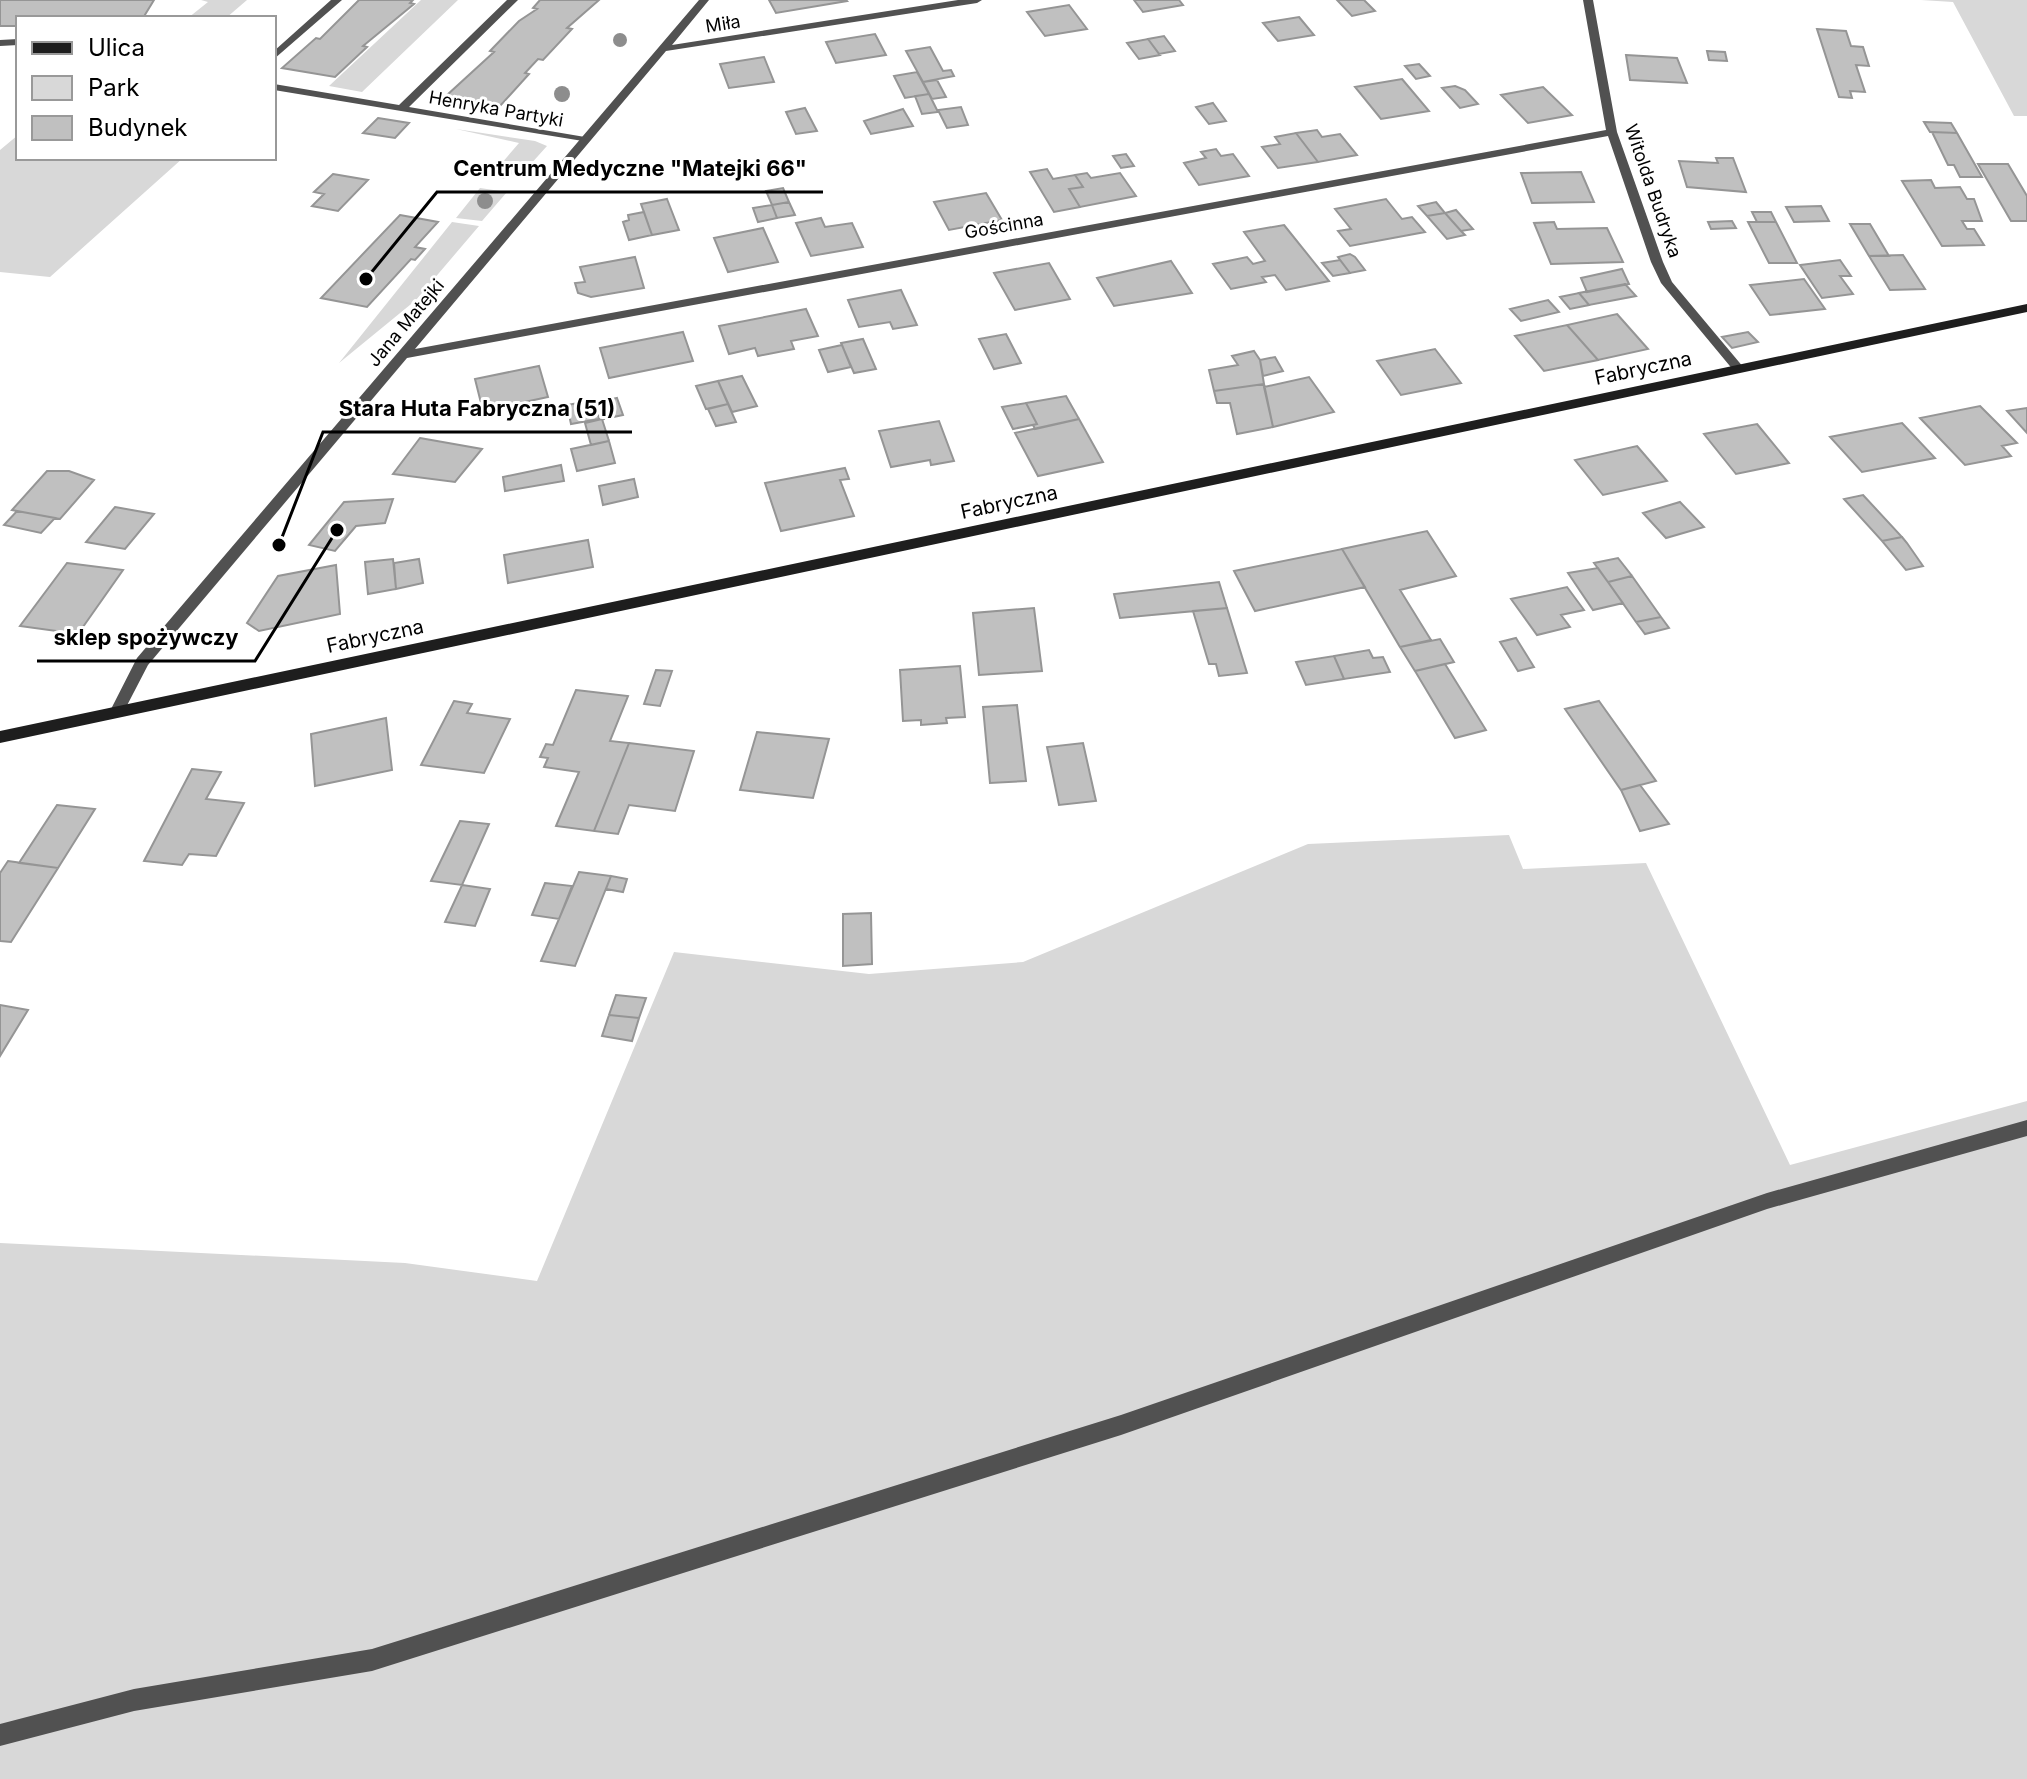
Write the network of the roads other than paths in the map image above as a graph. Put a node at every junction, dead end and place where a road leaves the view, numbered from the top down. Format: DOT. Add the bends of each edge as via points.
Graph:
graph roads {
  1 [pos="337,0"];
  2 [pos="513,0"];
  3 [pos="704,0"];
  4 [pos="977,0"];
  5 [pos="1588,0"];
  6 [pos="662,49"];
  7 [pos="276,54"];
  8 [pos="276,87"];
  9 [pos="402,108"];
  10 [pos="1612,132"];
  11 [pos="585,140"];
  12 [pos="2027,308"];
  13 [pos="402,355"];
  14 [pos="1738,368"];
  15 [pos="116,713"];
  16 [pos="0,737"];
  17 [pos="2027,1128"];
  18 [pos="0,1735"];
  1 -- 7 [label="street"];
  2 -- 9 [label="street, Henryka Partyki"];
  3 -- 6 [label="street, Jana Matejki"];
  4 -- 6 [label="street, Miła"];
  5 -- 10 [label="street, Witolda Budryka"];
  6 -- 11 [label="street, Jana Matejki"];
  8 -- 9 [label="street, Henryka Partyki"];
  9 -- 11 [label="street, Henryka Partyki"];
  10 -- 13 [label="street, Gościnna"];
  10 -- 14 [label="street, Witolda Budryka" via="1667,283"];
  11 -- 13 [label="street, Jana Matejki"];
  12 -- 14 [label="street, Fabryczna"];
  13 -- 15 [label="street, Jana Matejki" via="142,662"];
  14 -- 15 [label="street, Fabryczna"];
  15 -- 16 [label="street, Fabryczna"];
  17 -- 18 [label="street" via="1767,1201 1121,1425 372,1660 134,1700"];
}
